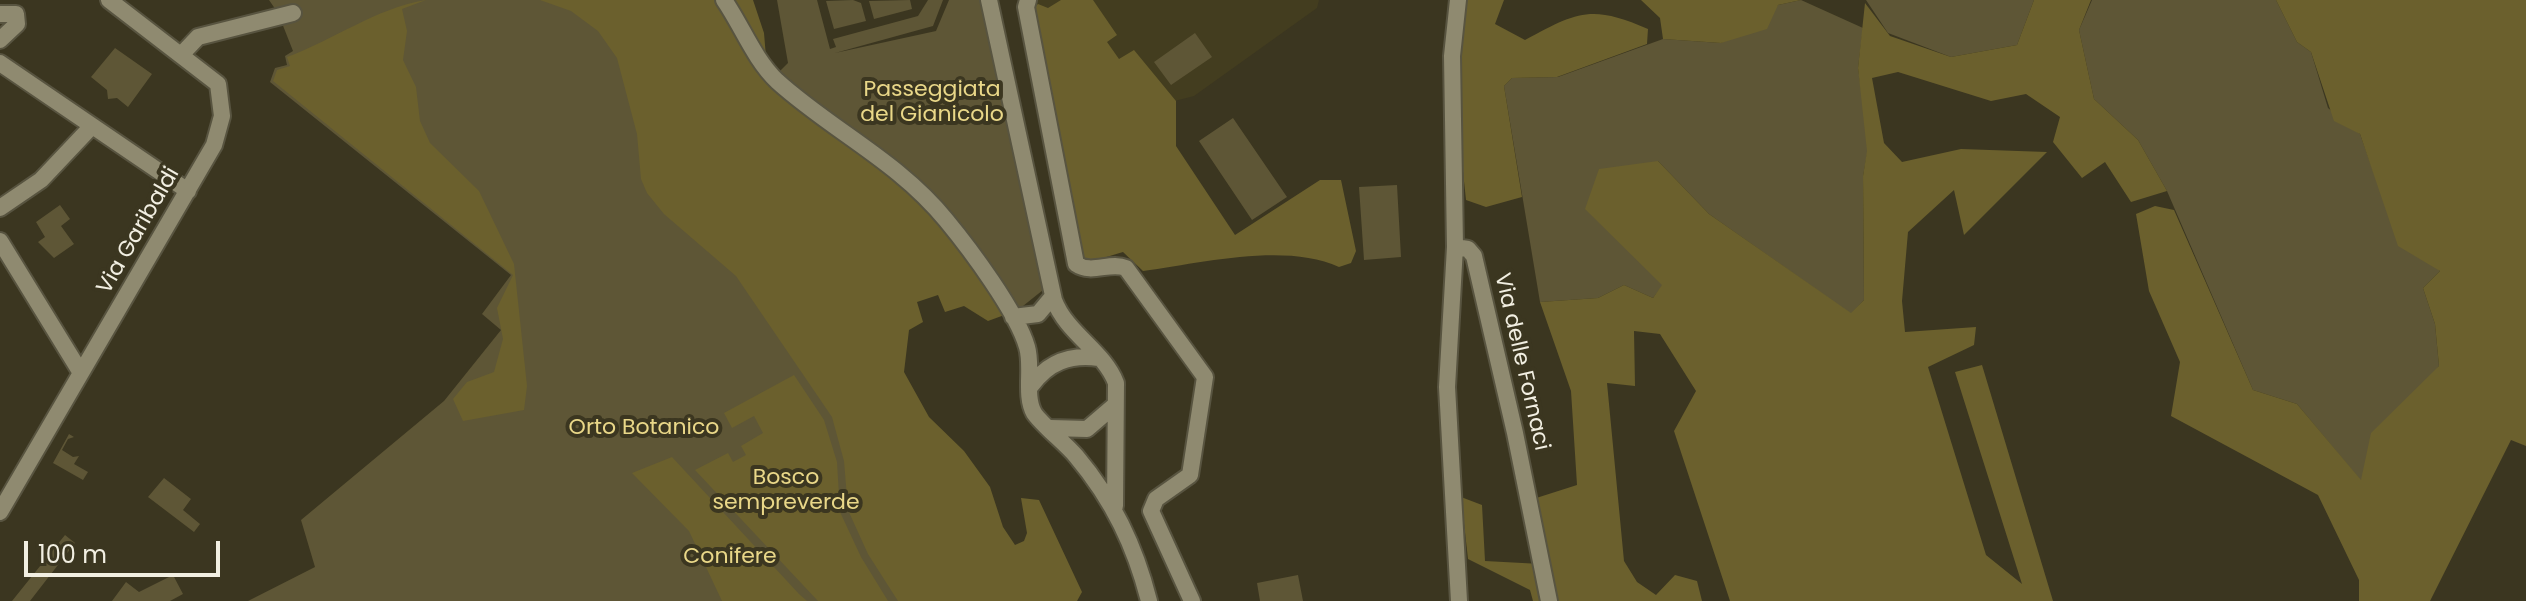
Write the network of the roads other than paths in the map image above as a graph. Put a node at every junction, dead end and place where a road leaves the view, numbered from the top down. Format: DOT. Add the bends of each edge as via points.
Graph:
graph roads {
  1 [pos="724,0"];
  2 [pos="989,0"];
  3 [pos="1028,0"];
  4 [pos="1458,0"];
  5 [pos="116,1"];
  6 [pos="293,13"];
  7 [pos="0,14"];
  8 [pos="0,40"];
  9 [pos="181,55"];
  10 [pos="0,63"];
  11 [pos="92,126"];
  12 [pos="188,191"];
  13 [pos="0,208"];
  14 [pos="0,241"];
  15 [pos="1455,247"];
  16 [pos="1053,296"];
  17 [pos="1013,317"];
  18 [pos="1099,358"];
  19 [pos="81,373"];
  20 [pos="1031,386"];
  21 [pos="1115,405"];
  22 [pos="1051,428"];
  23 [pos="1115,508"];
  24 [pos="0,512"];
  25 [pos="1149,601"];
  26 [pos="1192,601"];
  27 [pos="1459,601"];
  28 [pos="1549,601"];
  1 -- 17 [label="street" via="774,78 881,157 930,202"];
  2 -- 16 [label="street"];
  3 -- 26 [label="street" via="1033,56 1076,264 1084,269 1126,268 1205,377 1190,475 1156,499 1151,511"];
  4 -- 15 [label="street" via="1452,56"];
  5 -- 9 [label="street, Via Garibaldi"];
  6 -- 9 [label="street" via="198,37"];
  7 -- 8 [label="street" via="16,14 17,24"];
  9 -- 12 [label="street, Via Garibaldi" via="218,84 222,99 214,145"];
  10 -- 11 [label="street"];
  11 -- 12 [label="street"];
  11 -- 13 [label="street" via="41,180"];
  12 -- 19 [label="street, Via Garibaldi"];
  14 -- 19 [label="street"];
  15 -- 27 [label="street" via="1447,423"];
  15 -- 28 [label="street, Via delle Fornaci" via="1474,256"];
  16 -- 17 [label="street" via="1038,314"];
  16 -- 18 [label="street" via="1064,318"];
  17 -- 20 [label="street" via="1028,351"];
  18 -- 20 [label="street" via="1061,360"];
  18 -- 21 [label="street" via="1115,379"];
  19 -- 24 [label="street, Via Garibaldi"];
  20 -- 22 [label="street" via="1034,413"];
  21 -- 22 [label="street" via="1087,429"];
  21 -- 23 [label="street"];
  22 -- 23 [label="street"];
  23 -- 25 [label="street"];
}
